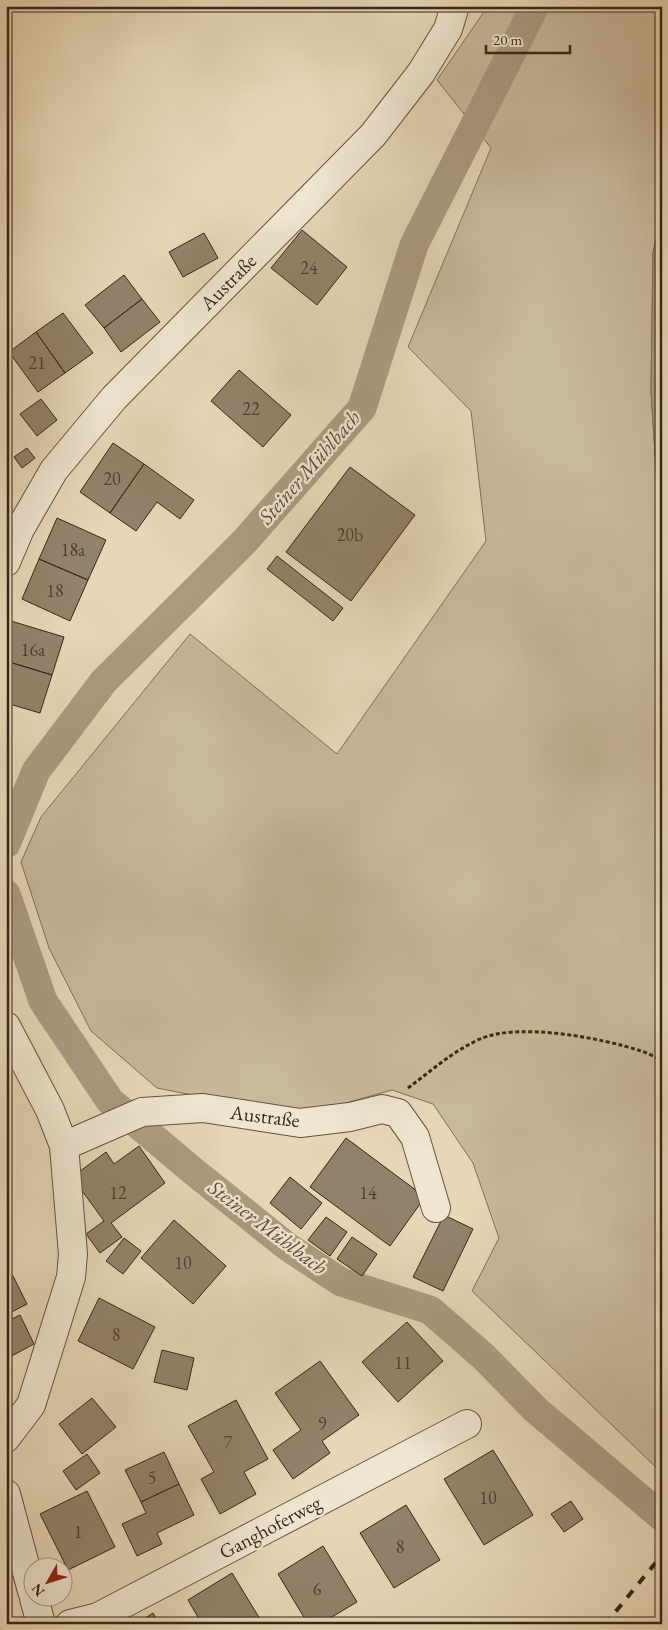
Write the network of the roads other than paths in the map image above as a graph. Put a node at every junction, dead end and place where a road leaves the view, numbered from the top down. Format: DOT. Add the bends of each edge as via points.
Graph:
graph roads {
  1 [pos="455,6"];
  2 [pos="13,523"];
  3 [pos="6,562"];
  4 [pos="6,1026"];
  5 [pos="64,1146"];
  6 [pos="436,1208"];
  7 [pos="467,1424"];
  8 [pos="6,1438"];
  9 [pos="6,1494"];
  10 [pos="23,1558"];
  11 [pos="37,1608"];
  12 [pos="41,1624"];
  13 [pos="70,1624"];
  1 -- 2 [label="street, Austraße" via="448,29 425,65 372,135 114,398"];
  2 -- 3 [label="street, Austraße"];
  4 -- 5 [label="street" via="50,1110"];
  5 -- 6 [label="street, Austraße" via="142,1112 202,1108 300,1123 350,1117 382,1109 398,1113 415,1137"];
  5 -- 8 [label="street" via="73,1254 71,1277 31,1405"];
  7 -- 13 [label="street, Ganghoferweg" via="98,1617"];
  9 -- 10 [label="street"];
  11 -- 12 [label="street"];
}
